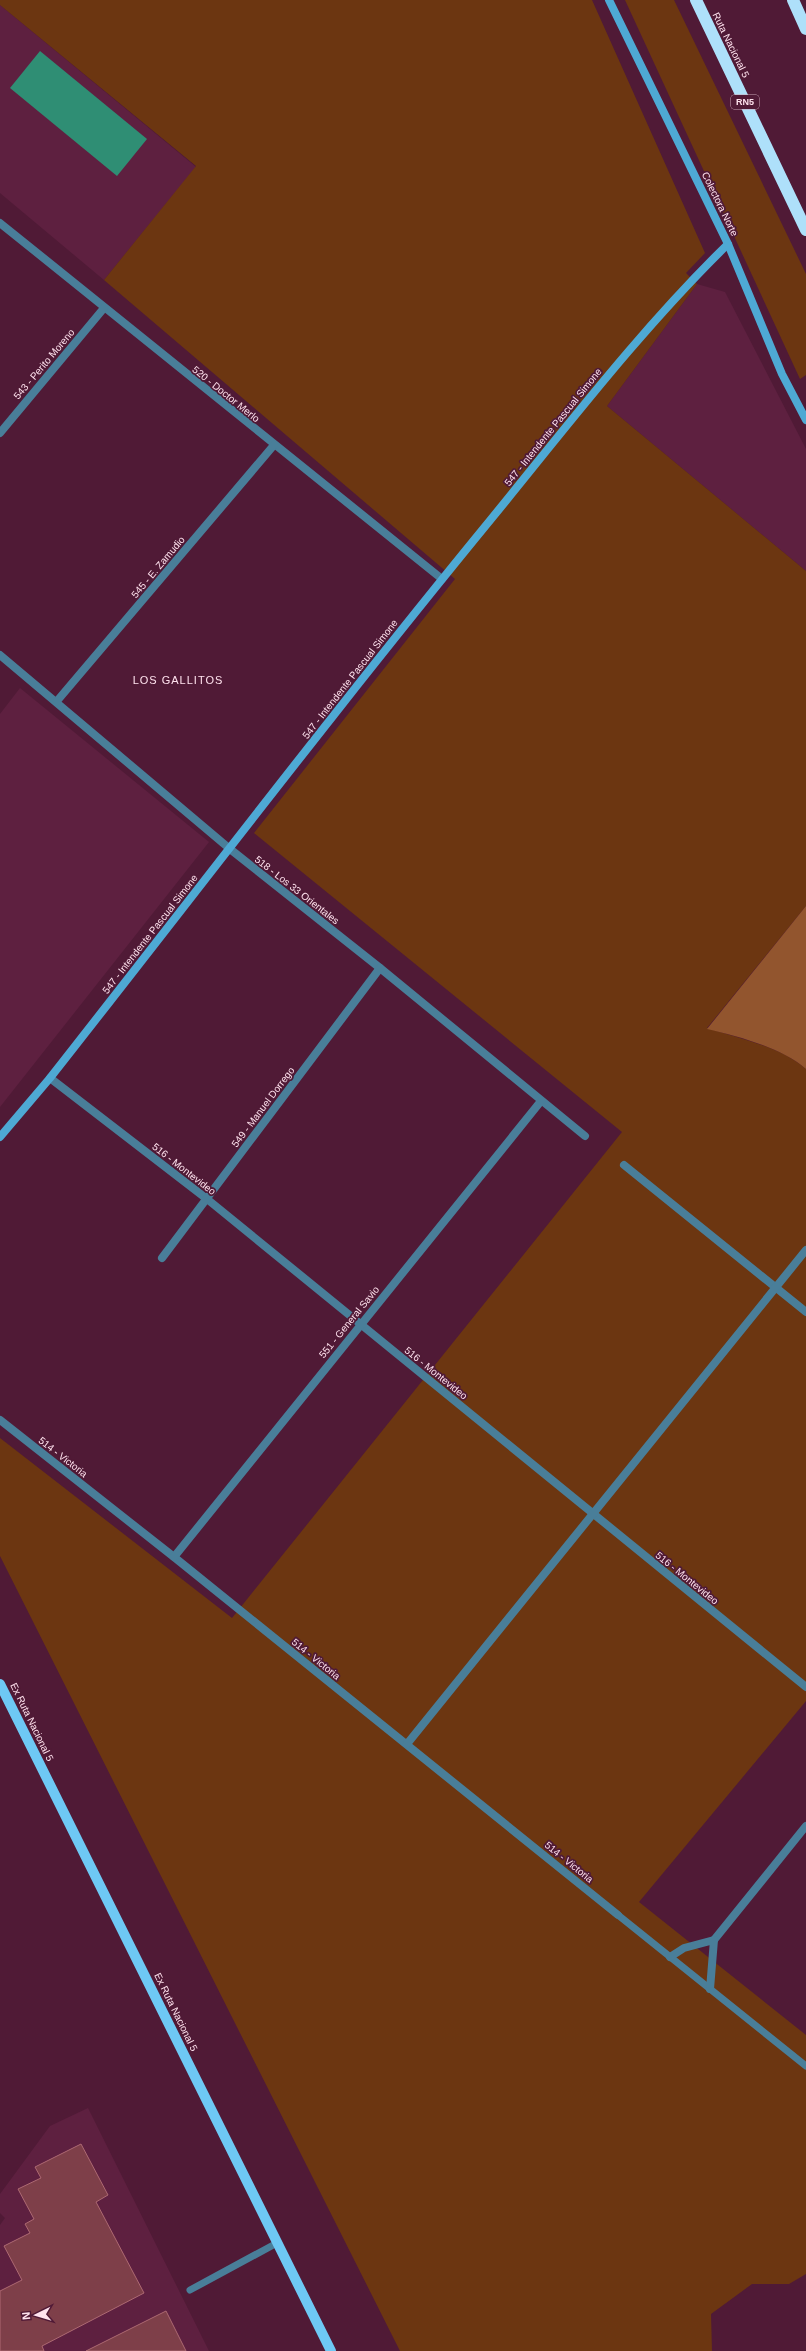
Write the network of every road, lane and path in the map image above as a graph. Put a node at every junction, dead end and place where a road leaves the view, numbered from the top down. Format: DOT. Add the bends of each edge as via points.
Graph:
graph roads {
  1 [pos="610,0"];
  2 [pos="696,0"];
  3 [pos="793,0"];
  4 [pos="806,29"];
  5 [pos="0,223"];
  6 [pos="806,230"];
  7 [pos="728,244"];
  8 [pos="104,308"];
  9 [pos="806,420"];
  10 [pos="0,433"];
  11 [pos="274,445"];
  12 [pos="442,579"];
  13 [pos="0,655"];
  14 [pos="57,701"];
  15 [pos="230,849"];
  16 [pos="380,968"];
  17 [pos="50,1078"];
  18 [pos="542,1101"];
  19 [pos="585,1136"];
  20 [pos="0,1137"];
  21 [pos="624,1165"];
  22 [pos="207,1199"];
  23 [pos="806,1250"];
  24 [pos="162,1258"];
  25 [pos="776,1287"];
  26 [pos="806,1312"];
  27 [pos="360,1324"];
  28 [pos="0,1420"];
  29 [pos="593,1514"];
  30 [pos="174,1557"];
  31 [pos="0,1684"];
  32 [pos="806,1687"];
  33 [pos="406,1744"];
  34 [pos="806,1826"];
  35 [pos="618,1915"];
  36 [pos="714,1940"];
  37 [pos="670,1957"];
  38 [pos="710,1989"];
  39 [pos="806,2066"];
  40 [pos="277,2243"];
  41 [pos="190,2290"];
  42 [pos="331,2351"];
  1 -- 7 [label="street, Colectora Norte"];
  2 -- 6 [label="highway, Ruta Nacional 5 / RN5"];
  3 -- 4 [label="highway"];
  5 -- 8 [label="street, 520 - Doctor Merlo"];
  7 -- 9 [label="street, Colectora Norte" via="782,374"];
  7 -- 12 [label="street, 547 - Intendente Pascual Simone" via="700,271 608,375"];
  8 -- 10 [label="street, 543 - Perito Moreno"];
  8 -- 11 [label="street, 520 - Doctor Merlo"];
  11 -- 12 [label="street, 520 - Doctor Merlo"];
  11 -- 14 [label="street, 545 - E. Zamudio"];
  12 -- 15 [label="street, 547 - Intendente Pascual Simone"];
  13 -- 14 [label="street, 518 - Los 33 Orientales"];
  14 -- 15 [label="street, 518 - Los 33 Orientales"];
  15 -- 16 [label="street, 518 - Los 33 Orientales"];
  15 -- 17 [label="street, 547 - Intendente Pascual Simone"];
  16 -- 18 [label="street, 518 - Los 33 Orientales"];
  16 -- 22 [label="street, 549 - Manuel Dorrego"];
  17 -- 20 [label="street, 547 - Intendente Pascual Simone"];
  17 -- 22 [label="street, 516 - Montevideo"];
  18 -- 19 [label="street, 518 - Los 33 Orientales"];
  18 -- 27 [label="street, 551 - General Savio"];
  21 -- 25 [label="street"];
  22 -- 24 [label="street, 549 - Manuel Dorrego"];
  22 -- 27 [label="street, 516 - Montevideo"];
  23 -- 25 [label="street"];
  25 -- 26 [label="street"];
  25 -- 29 [label="street"];
  27 -- 29 [label="street, 516 - Montevideo"];
  27 -- 30 [label="street, 551 - General Savio"];
  28 -- 30 [label="street, 514 - Victoria"];
  29 -- 32 [label="street, 516 - Montevideo"];
  29 -- 33 [label="street"];
  30 -- 33 [label="street, 514 - Victoria"];
  31 -- 40 [label="main road, Ex Ruta Nacional 5"];
  33 -- 35 [label="street, 514 - Victoria"];
  34 -- 36 [label="street"];
  35 -- 37 [label="lane"];
  36 -- 37 [label="street" via="684,1948"];
  36 -- 38 [label="street"];
  37 -- 38 [label="lane"];
  38 -- 39 [label="lane"];
  40 -- 41 [label="lane"];
  40 -- 42 [label="main road, Ex Ruta Nacional 5"];
}
